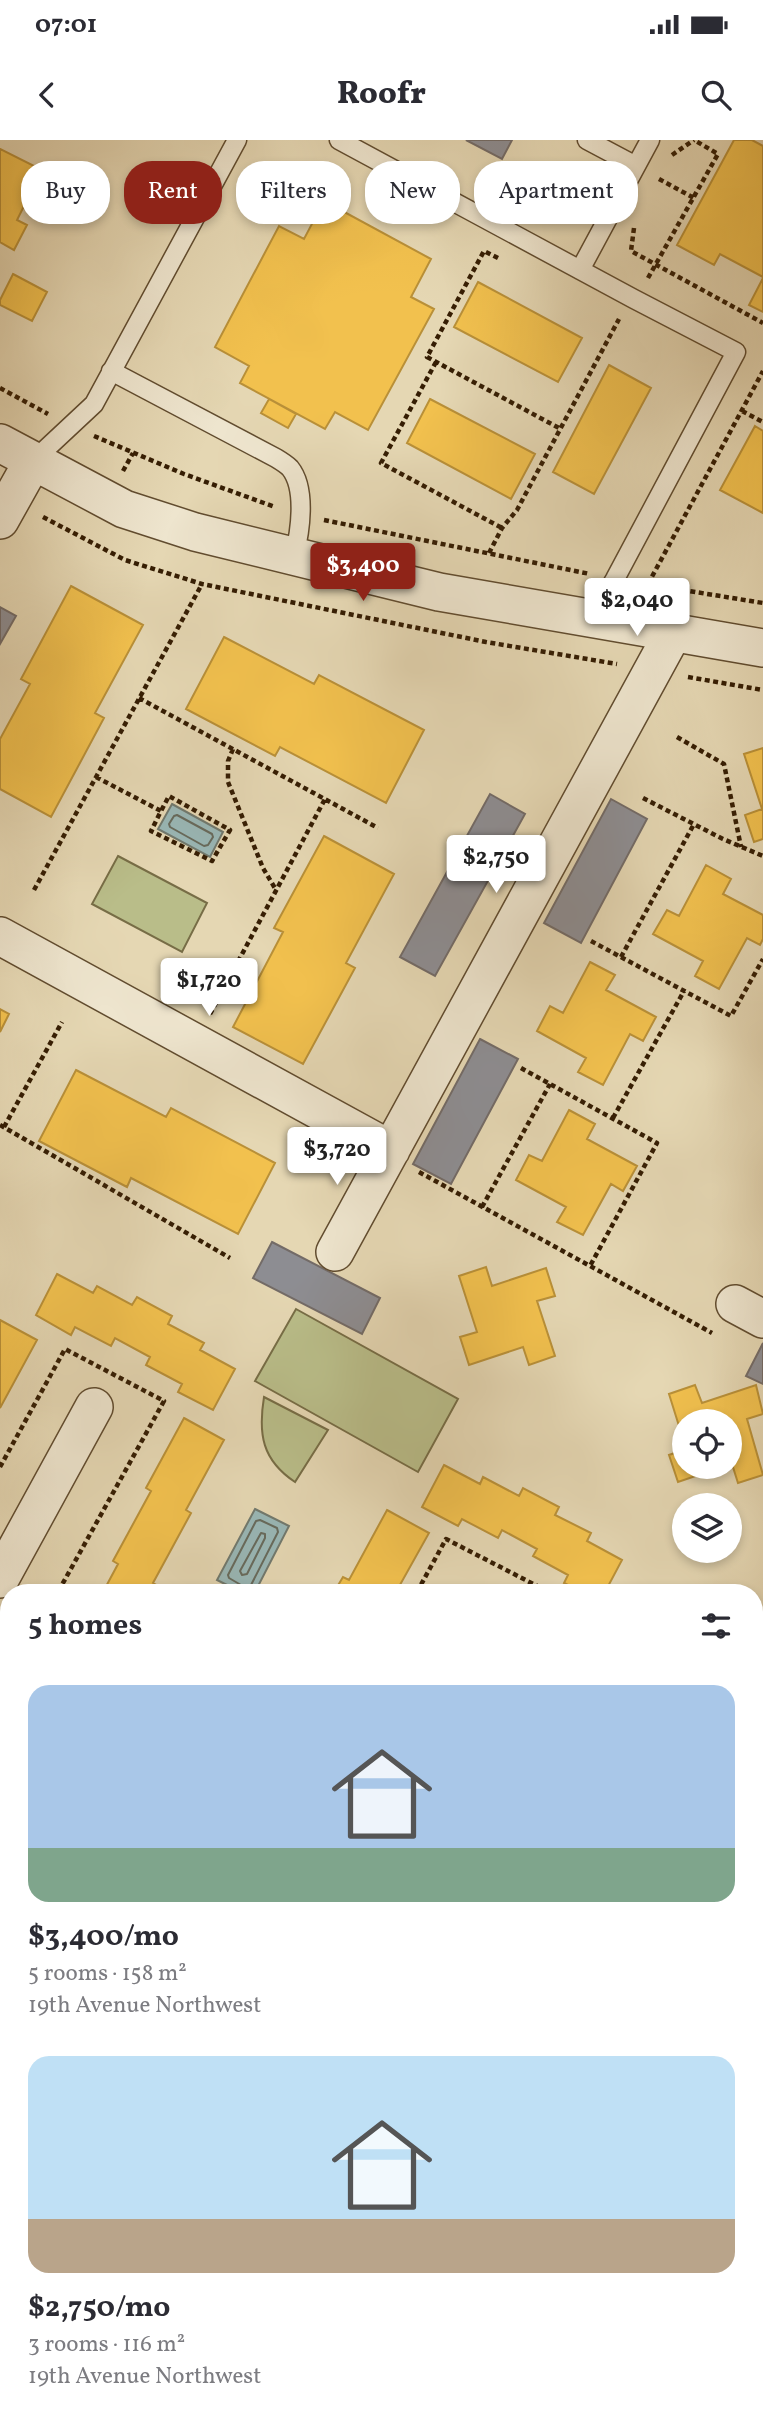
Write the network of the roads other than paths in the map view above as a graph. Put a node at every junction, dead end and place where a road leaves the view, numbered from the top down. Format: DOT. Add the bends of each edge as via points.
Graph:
graph roads {
  1 [pos="237,140"];
  2 [pos="339,140"];
  3 [pos="587,140"];
  4 [pos="650,140"];
  5 [pos="627,161"];
  6 [pos="638,162"];
  7 [pos="605,224"];
  8 [pos="580,270"];
  9 [pos="111,371"];
  10 [pos="0,443"];
  11 [pos="33,461"];
  12 [pos="5,510"];
  13 [pos="294,556"];
  14 [pos="592,618"];
  15 [pos="673,633"];
  16 [pos="763,648"];
  17 [pos="0,936"];
  18 [pos="403,1160"];
  19 [pos="335,1252"];
  20 [pos="94,1407"];
  21 [pos="0,1579"];
  1 -- 9 [label="lane"];
  2 -- 8 [label="lane"];
  3 -- 5 [label="lane"];
  4 -- 6 [label="lane"];
  7 -- 8 [label="lane"];
  8 -- 14 [label="lane" via="736,352"];
  9 -- 11 [label="lane" via="94,404"];
  9 -- 13 [label="lane" via="289,467 301,514"];
  10 -- 11 [label="street"];
  11 -- 12 [label="street"];
  11 -- 13 [label="street" via="124,509"];
  13 -- 14 [label="street" via="439,592"];
  14 -- 15 [label="street"];
  15 -- 16 [label="street"];
  15 -- 18 [label="street"];
  17 -- 18 [label="street"];
  18 -- 19 [label="street"];
  20 -- 21 [label="street"];
}
